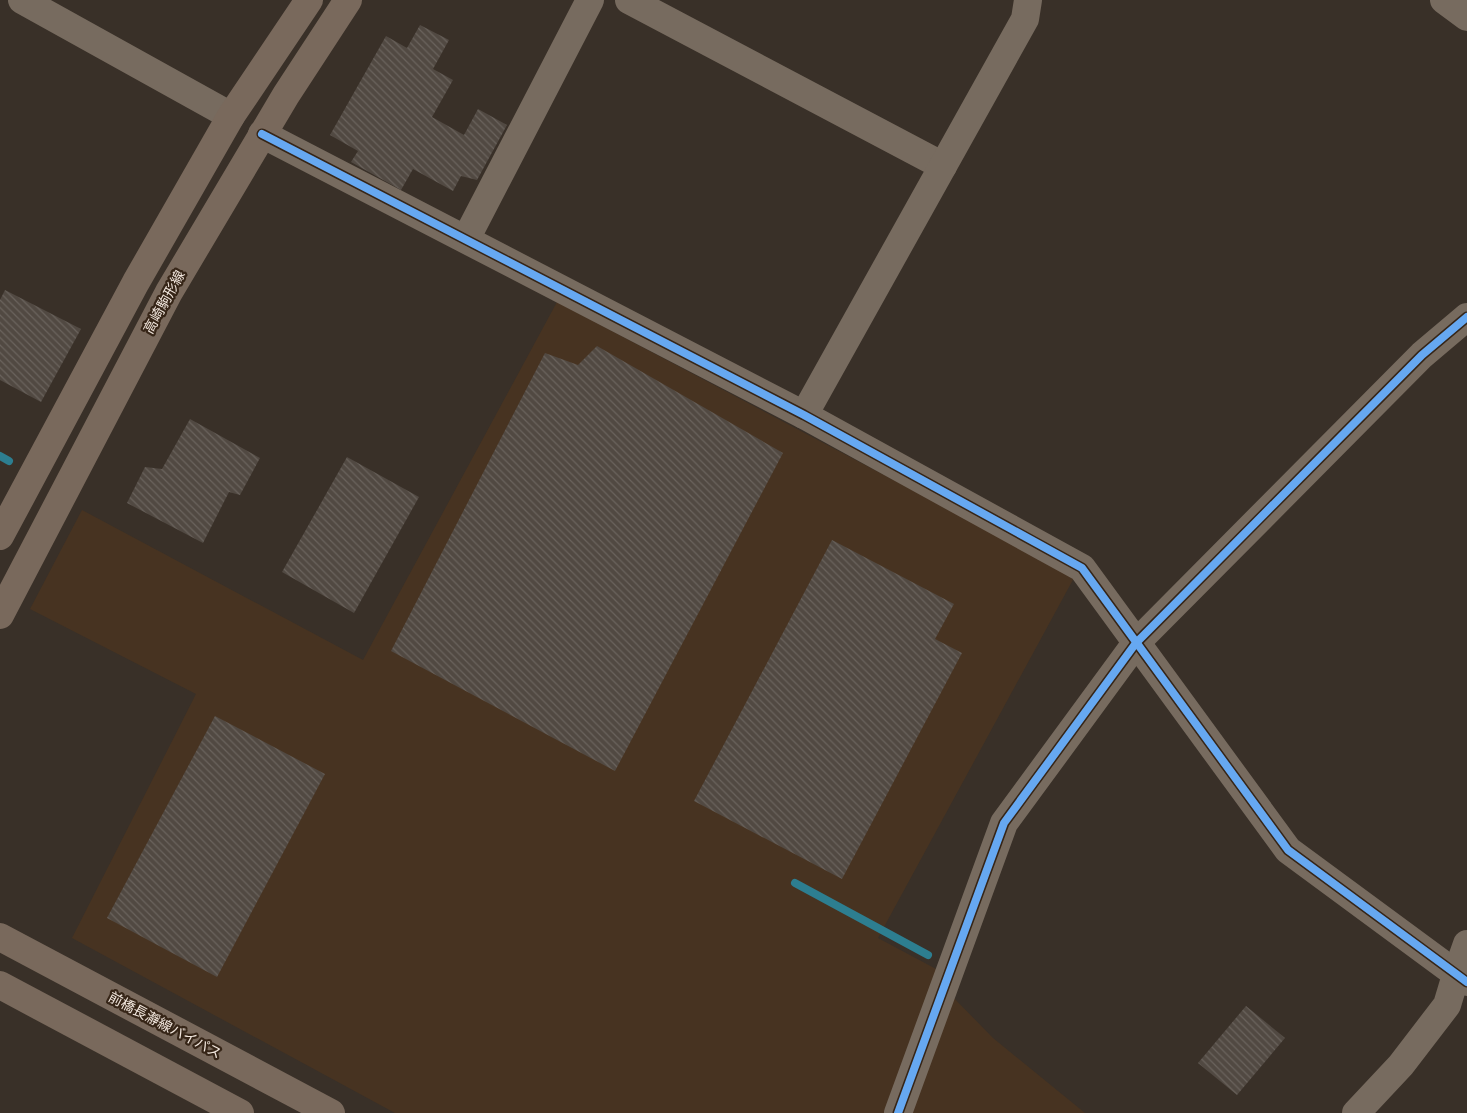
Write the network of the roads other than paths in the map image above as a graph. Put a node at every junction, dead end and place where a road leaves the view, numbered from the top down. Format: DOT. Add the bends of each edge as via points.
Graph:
graph roads {
  1 [pos="22,0"];
  2 [pos="309,0"];
  3 [pos="348,0"];
  4 [pos="590,0"];
  5 [pos="629,0"];
  6 [pos="1028,0"];
  7 [pos="1444,0"];
  8 [pos="1467,17"];
  9 [pos="231,116"];
  10 [pos="262,134"];
  11 [pos="943,166"];
  12 [pos="466,239"];
  13 [pos="1467,317"];
  14 [pos="804,415"];
  15 [pos="0,536"];
  16 [pos="0,615"];
  17 [pos="1136,643"];
  18 [pos="0,937"];
  19 [pos="1467,944"];
  20 [pos="1461,978"];
  21 [pos="0,985"];
  22 [pos="240,1113"];
  23 [pos="331,1113"];
  24 [pos="898,1113"];
  25 [pos="1356,1113"];
  1 -- 9 [label="street"];
  2 -- 9 [label="main road"];
  3 -- 10 [label="main road, 高崎駒形線"];
  4 -- 12 [label="street"];
  5 -- 11 [label="street"];
  6 -- 11 [label="street" via="1024,20"];
  7 -- 8 [label="street"];
  9 -- 15 [label="main road" via="136,282"];
  10 -- 12 [label="street"];
  10 -- 16 [label="main road, 高崎駒形線" via="168,292"];
  11 -- 14 [label="street"];
  12 -- 14 [label="street"];
  13 -- 17 [label="street" via="1422,355"];
  14 -- 17 [label="street" via="1082,568"];
  17 -- 20 [label="street" via="1288,850"];
  17 -- 24 [label="street" via="1004,823"];
  18 -- 23 [label="main road, 前橋長瀞線バイパス"];
  19 -- 20 [label="street"];
  20 -- 25 [label="street" via="1447,1005 1401,1065"];
  21 -- 22 [label="main road"];
}
